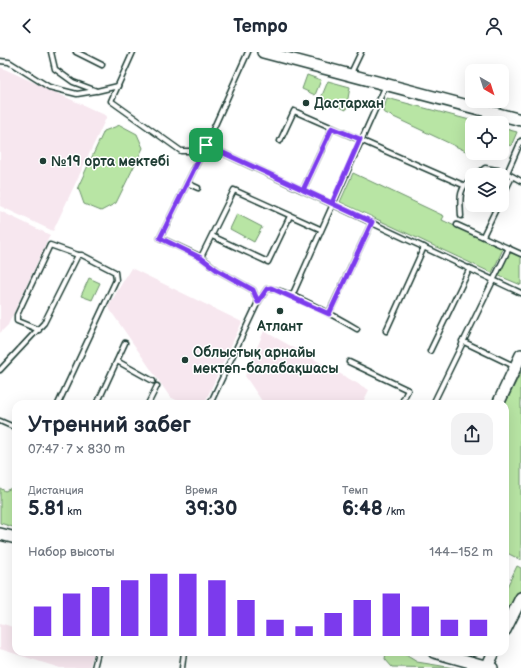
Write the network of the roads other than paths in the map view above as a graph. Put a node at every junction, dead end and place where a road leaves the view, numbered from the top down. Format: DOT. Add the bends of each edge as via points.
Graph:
graph roads {
  1 [pos="51,52"];
  2 [pos="76,52"];
  3 [pos="133,52"];
  4 [pos="248,52"];
  5 [pos="263,52"];
  6 [pos="361,52"];
  7 [pos="276,54"];
  8 [pos="0,61"];
  9 [pos="102,65"];
  10 [pos="350,75"];
  11 [pos="386,84"];
  12 [pos="118,86"];
  13 [pos="95,91"];
  14 [pos="521,120"];
  15 [pos="332,128"];
  16 [pos="360,139"];
  17 [pos="280,141"];
  18 [pos="521,141"];
  19 [pos="206,145"];
  20 [pos="508,168"];
  21 [pos="509,175"];
  22 [pos="512,177"];
  23 [pos="521,182"];
  24 [pos="187,183"];
  25 [pos="509,183"];
  26 [pos="463,185"];
  27 [pos="198,188"];
  28 [pos="303,190"];
  29 [pos="332,203"];
  30 [pos="495,212"];
  31 [pos="290,216"];
  32 [pos="461,216"];
  33 [pos="372,222"];
  34 [pos="457,225"];
  35 [pos="320,229"];
  36 [pos="212,236"];
  37 [pos="483,236"];
  38 [pos="424,247"];
  39 [pos="509,248"];
  40 [pos="521,254"];
  41 [pos="78,255"];
  42 [pos="201,258"];
  43 [pos="470,268"];
  44 [pos="493,279"];
  45 [pos="521,293"];
  46 [pos="292,296"];
  47 [pos="258,302"];
  48 [pos="329,314"];
  49 [pos="357,329"];
  50 [pos="39,330"];
  51 [pos="386,331"];
  52 [pos="462,341"];
  53 [pos="125,343"];
  54 [pos="430,351"];
  55 [pos="521,355"];
  56 [pos="117,361"];
  57 [pos="349,362"];
  58 [pos="516,366"];
  59 [pos="0,370"];
  60 [pos="154,382"];
  61 [pos="157,386"];
  62 [pos="60,400"];
  63 [pos="99,400"];
  64 [pos="150,400"];
  65 [pos="212,400"];
  66 [pos="404,400"];
  67 [pos="435,400"];
  68 [pos="500,400"];
  69 [pos="0,421"];
  70 [pos="12,426"];
  71 [pos="0,534"];
  72 [pos="12,537"];
  73 [pos="521,598"];
  74 [pos="509,622"];
  75 [pos="97,656"];
  76 [pos="184,656"];
  77 [pos="449,656"];
  78 [pos="493,656"];
  79 [pos="96,667"];
  80 [pos="490,667"];
  81 [pos="182,668"];
  1 -- 13 [label="lane" via="55,69 73,82"];
  2 -- 9 [label="lane"];
  3 -- 12 [label="lane"];
  4 -- 19 [label="lane"];
  5 -- 7 [label="street"];
  6 -- 10 [label="lane"];
  7 -- 10 [label="street"];
  8 -- 13 [label="lane" via="9,62 49,87 77,94"];
  10 -- 11 [label="street"];
  11 -- 14 [label="street"];
  11 -- 16 [label="lane"];
  12 -- 13 [label="lane"];
  12 -- 19 [label="lane" via="111,101 181,151 196,151"];
  15 -- 16 [label="lane"];
  15 -- 17 [label="lane" via="294,111"];
  15 -- 28 [label="lane"];
  16 -- 26 [label="lane"];
  16 -- 29 [label="lane"];
  18 -- 20 [label="lane"];
  19 -- 24 [label="lane"];
  19 -- 28 [label="lane"];
  21 -- 22 [label="lane"];
  22 -- 23 [label="lane"];
  22 -- 25 [label="lane"];
  24 -- 27 [label="lane"];
  24 -- 42 [label="lane" via="160,238"];
  26 -- 32 [label="lane" via="460,199"];
  28 -- 29 [label="lane"];
  29 -- 33 [label="lane"];
  29 -- 35 [label="lane"];
  30 -- 37 [label="lane"];
  31 -- 35 [label="lane"];
  31 -- 36 [label="lane" via="234,190"];
  31 -- 36 [label="lane" via="268,262"];
  33 -- 38 [label="lane"];
  33 -- 48 [label="lane"];
  34 -- 37 [label="lane"];
  35 -- 46 [label="lane"];
  36 -- 42 [label="lane"];
  37 -- 39 [label="lane"];
  38 -- 43 [label="lane"];
  38 -- 51 [label="lane"];
  39 -- 40 [label="lane"];
  39 -- 44 [label="lane"];
  41 -- 50 [label="lane"];
  41 -- 50 [label="lane" via="50,245 17,315 17,321"];
  41 -- 62 [label="lane" via="115,272 116,275"];
  42 -- 47 [label="lane" via="253,290"];
  43 -- 44 [label="lane"];
  43 -- 54 [label="lane"];
  44 -- 45 [label="lane"];
  44 -- 52 [label="lane"];
  46 -- 47 [label="lane" via="271,288 267,289"];
  46 -- 48 [label="lane"];
  47 -- 65 [label="lane"];
  48 -- 49 [label="lane"];
  50 -- 59 [label="lane"];
  52 -- 58 [label="lane"];
  52 -- 67 [label="lane"];
  53 -- 56 [label="lane"];
  55 -- 58 [label="street"];
  56 -- 60 [label="lane"];
  56 -- 63 [label="lane"];
  57 -- 66 [label="lane" via="408,390"];
  58 -- 68 [label="street"];
  61 -- 64 [label="lane"];
  69 -- 70 [label="lane"];
  71 -- 72 [label="street"];
  73 -- 74 [label="street"];
  75 -- 79 [label="lane"];
  76 -- 81 [label="lane"];
  77 -- 80 [label="street"];
  78 -- 80 [label="street"];
}
